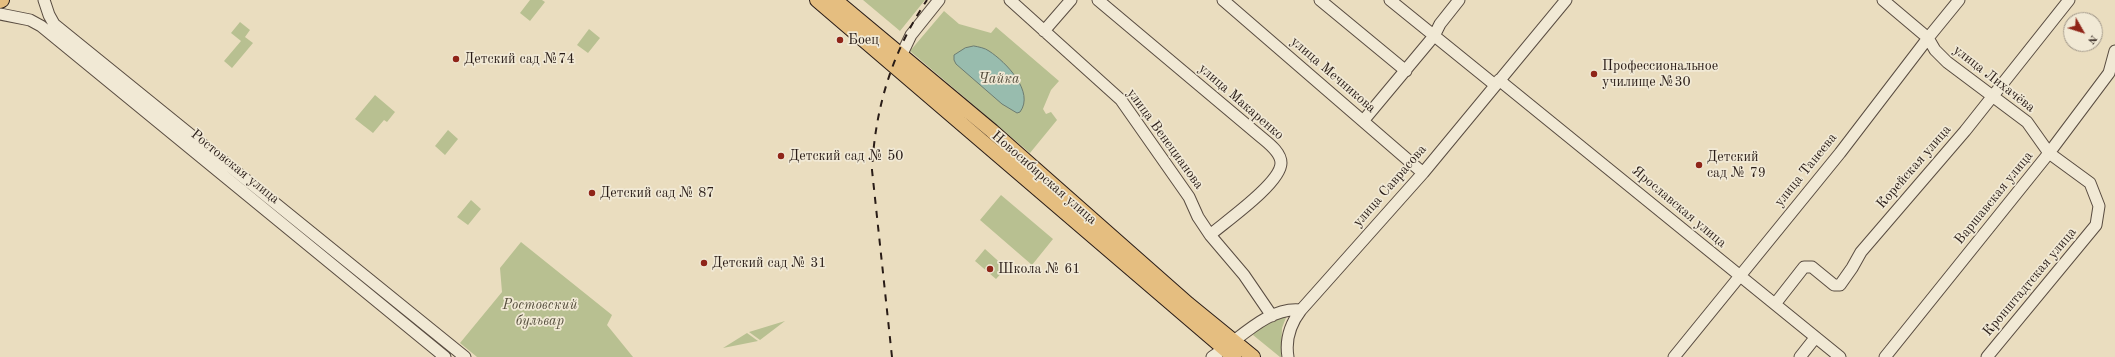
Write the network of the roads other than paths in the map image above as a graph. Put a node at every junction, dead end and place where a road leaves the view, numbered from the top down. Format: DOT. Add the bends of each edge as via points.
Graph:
graph roads {
  1 [pos="44,0"];
  2 [pos="817,0"];
  3 [pos="835,0"];
  4 [pos="939,0"];
  5 [pos="1010,0"];
  6 [pos="1071,0"];
  7 [pos="1098,0"];
  8 [pos="1223,0"];
  9 [pos="1320,0"];
  10 [pos="1390,0"];
  11 [pos="1459,0"];
  12 [pos="1566,0"];
  13 [pos="1883,0"];
  14 [pos="1959,0"];
  15 [pos="2069,0"];
  16 [pos="0,14"];
  17 [pos="1044,31"];
  18 [pos="1434,36"];
  19 [pos="1928,38"];
  20 [pos="2115,52"];
  21 [pos="901,56"];
  22 [pos="1406,71"];
  23 [pos="1497,83"];
  24 [pos="1993,94"];
  25 [pos="1364,121"];
  26 [pos="200,142"];
  27 [pos="191,151"];
  28 [pos="2049,153"];
  29 [pos="1423,173"];
  30 [pos="2096,225"];
  31 [pos="1210,235"];
  32 [pos="1739,276"];
  33 [pos="1775,304"];
  34 [pos="1302,310"];
  35 [pos="1272,316"];
  36 [pos="1815,338"];
  37 [pos="1231,349"];
  38 [pos="445,357"];
  39 [pos="466,357"];
  40 [pos="1212,357"];
  41 [pos="1253,357"];
  42 [pos="1288,357"];
  43 [pos="1674,357"];
  44 [pos="1800,357"];
  45 [pos="1840,357"];
  46 [pos="1885,357"];
  47 [pos="1987,357"];
  1 -- 26 [label="street, Ростовская улица" via="54,24"];
  2 -- 37 [label="main road, Новосибирская улица"];
  3 -- 21 [label="main road, Новосибирская улица"];
  4 -- 21 [label="street" via="911,35"];
  5 -- 17 [label="street, улица Венецианова"];
  6 -- 17 [label="street"];
  7 -- 31 [label="street, улица Макаренко" via="1261,136 1279,154 1281,163 1278,173 1260,194"];
  8 -- 25 [label="street, улица Мечникова"];
  9 -- 22 [label="street"];
  10 -- 18 [label="street, Ярославская улица"];
  11 -- 18 [label="street"];
  12 -- 23 [label="street, улица Саврасова"];
  13 -- 19 [label="street, улица Лихачёва"];
  14 -- 19 [label="street, улица Танеева"];
  15 -- 24 [label="street, Корейская улица"];
  16 -- 27 [label="street, Ростовская улица" via="30,20 40,26"];
  17 -- 31 [label="street, улица Венецианова" via="1121,100 1189,197"];
  18 -- 22 [label="street"];
  18 -- 23 [label="street, Ярославская улица"];
  19 -- 24 [label="street, улица Лихачёва" via="1947,62"];
  19 -- 32 [label="street, улица Танеева" via="1840,153"];
  20 -- 28 [label="street, Варшавская улица" via="2109,73"];
  21 -- 37 [label="main road, Новосибирская улица"];
  22 -- 25 [label="street"];
  23 -- 29 [label="street, улица Саврасова"];
  23 -- 32 [label="street, Ярославская улица"];
  24 -- 28 [label="street, улица Лихачёва" via="2027,122"];
  24 -- 33 [label="street, Корейская улица" via="1926,178 1861,252 1840,285 1834,285 1812,267 1804,267"];
  25 -- 29 [label="street, улица Мечникова"];
  26 -- 27 [label="street"];
  26 -- 39 [label="street, Ростовская улица"];
  27 -- 38 [label="street, Ростовская улица"];
  28 -- 30 [label="street, улица Лихачёва" via="2090,183 2099,206"];
  28 -- 46 [label="street, Варшавская улица"];
  29 -- 34 [label="street, улица Саврасова"];
  30 -- 47 [label="street, Кронштадтская улица"];
  31 -- 35 [label="street, улица Венецианова" via="1244,275"];
  32 -- 33 [label="street, Ярославская улица"];
  32 -- 43 [label="street, улица Танеева"];
  33 -- 36 [label="street, Ярославская улица"];
  34 -- 35 [label="street" via="1290,308"];
  34 -- 42 [label="street, улица Саврасова" via="1288,334"];
  35 -- 37 [label="street"];
  36 -- 44 [label="street"];
  36 -- 45 [label="street, Ярославская улица"];
  37 -- 40 [label="street"];
  37 -- 41 [label="main road, Новосибирская улица"];
}
